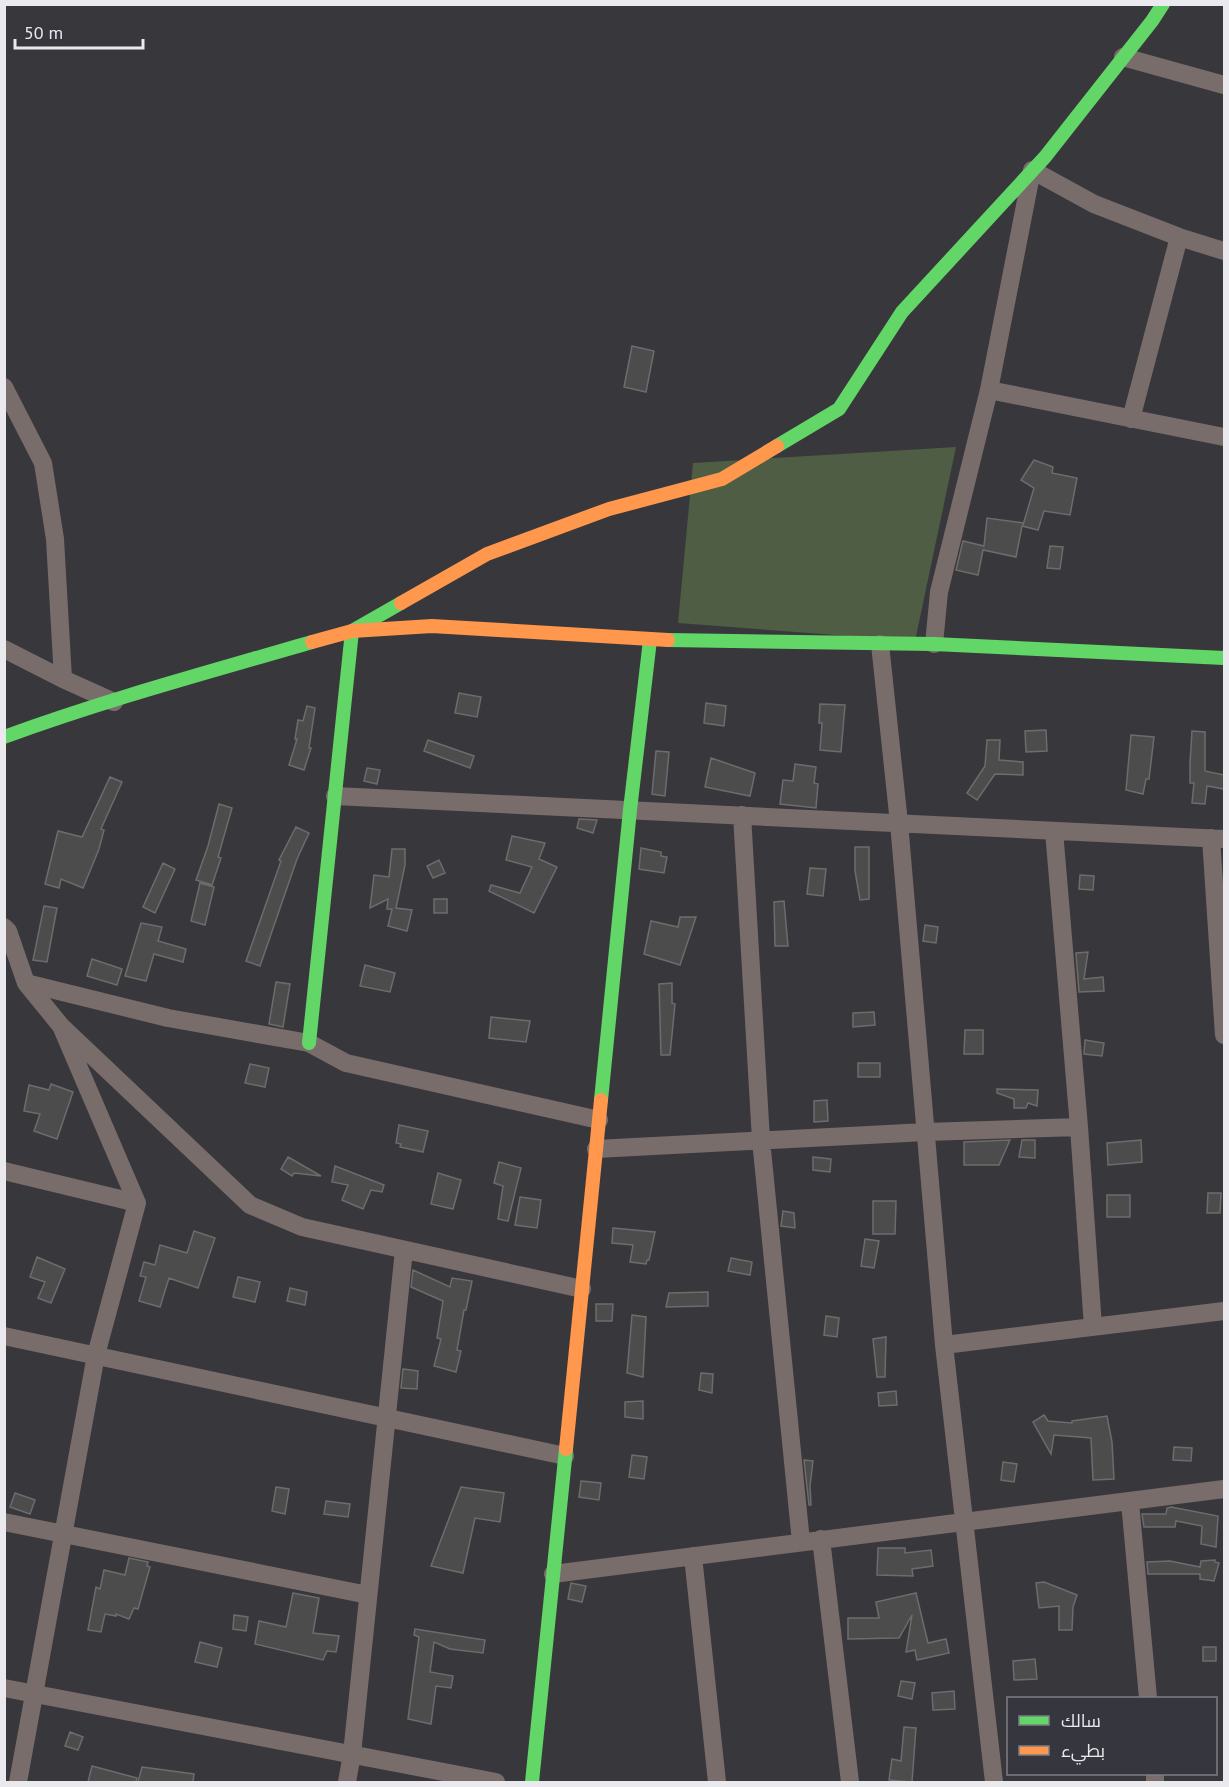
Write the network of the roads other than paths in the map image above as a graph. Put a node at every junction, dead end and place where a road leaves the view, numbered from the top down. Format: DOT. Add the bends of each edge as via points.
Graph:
graph roads {
  1 [pos="1163,4"];
  2 [pos="1124,57"];
  3 [pos="1224,85"];
  4 [pos="1032,170"];
  5 [pos="1179,237"];
  6 [pos="1224,251"];
  7 [pos="4,387"];
  8 [pos="989,390"];
  9 [pos="1131,419"];
  10 [pos="1224,437"];
  11 [pos="352,631"];
  12 [pos="650,640"];
  13 [pos="880,644"];
  14 [pos="934,644"];
  15 [pos="4,649"];
  16 [pos="1224,658"];
  17 [pos="63,679"];
  18 [pos="114,702"];
  19 [pos="4,737"];
  20 [pos="335,796"];
  21 [pos="630,810"];
  22 [pos="742,815"];
  23 [pos="899,823"];
  24 [pos="1054,831"];
  25 [pos="1218,839"];
  26 [pos="4,927"];
  27 [pos="26,983"];
  28 [pos="61,1026"];
  29 [pos="1224,1035"];
  30 [pos="309,1043"];
  31 [pos="599,1120"];
  32 [pos="1079,1127"];
  33 [pos="926,1132"];
  34 [pos="761,1140"];
  35 [pos="596,1149"];
  36 [pos="4,1171"];
  37 [pos="137,1203"];
  38 [pos="404,1250"];
  39 [pos="582,1289"];
  40 [pos="1224,1311"];
  41 [pos="1093,1327"];
  42 [pos="4,1336"];
  43 [pos="944,1345"];
  44 [pos="96,1355"];
  45 [pos="386,1418"];
  46 [pos="565,1456"];
  47 [pos="1224,1489"];
  48 [pos="1130,1502"];
  49 [pos="964,1521"];
  50 [pos="4,1522"];
  51 [pos="63,1534"];
  52 [pos="821,1539"];
  53 [pos="801,1542"];
  54 [pos="693,1556"];
  55 [pos="553,1574"];
  56 [pos="368,1595"];
  57 [pos="4,1688"];
  58 [pos="34,1694"];
  59 [pos="1148,1697"];
  60 [pos="352,1754"];
  61 [pos="18,1782"];
  62 [pos="347,1782"];
  63 [pos="496,1782"];
  64 [pos="532,1782"];
  65 [pos="717,1782"];
  66 [pos="850,1782"];
  67 [pos="994,1782"];
  1 -- 2 [label="street"];
  2 -- 3 [label="street"];
  2 -- 4 [label="street"];
  4 -- 5 [label="street" via="1094,204"];
  4 -- 8 [label="street"];
  4 -- 11 [label="street" via="902,312 839,409 722,479 609,509 488,554"];
  5 -- 6 [label="street"];
  5 -- 9 [label="street"];
  7 -- 17 [label="street" via="43,463 55,539"];
  8 -- 9 [label="street"];
  8 -- 14 [label="street" via="939,592"];
  9 -- 10 [label="street"];
  11 -- 12 [label="street" via="432,626"];
  11 -- 18 [label="street"];
  11 -- 20 [label="street"];
  12 -- 13 [label="street"];
  12 -- 21 [label="street"];
  13 -- 14 [label="street"];
  13 -- 23 [label="street"];
  14 -- 16 [label="street"];
  15 -- 17 [label="street"];
  17 -- 18 [label="street"];
  18 -- 19 [label="street"];
  20 -- 21 [label="street"];
  20 -- 30 [label="street"];
  21 -- 22 [label="street"];
  21 -- 31 [label="street"];
  22 -- 23 [label="street"];
  22 -- 34 [label="street"];
  23 -- 24 [label="street"];
  23 -- 33 [label="street"];
  24 -- 25 [label="street"];
  24 -- 32 [label="street"];
  25 -- 29 [label="street"];
  26 -- 27 [label="street"];
  27 -- 28 [label="street"];
  27 -- 30 [label="street" via="168,1018"];
  28 -- 37 [label="street"];
  28 -- 38 [label="street" via="249,1205 302,1227"];
  30 -- 31 [label="street" via="346,1063"];
  31 -- 35 [label="street"];
  32 -- 33 [label="street"];
  32 -- 41 [label="street"];
  33 -- 34 [label="street"];
  33 -- 43 [label="street"];
  34 -- 35 [label="street"];
  34 -- 53 [label="street"];
  35 -- 39 [label="street"];
  36 -- 37 [label="street"];
  37 -- 44 [label="street"];
  38 -- 39 [label="street"];
  38 -- 45 [label="street"];
  39 -- 46 [label="street"];
  40 -- 41 [label="street"];
  41 -- 43 [label="street"];
  42 -- 44 [label="street"];
  43 -- 49 [label="street"];
  44 -- 45 [label="street"];
  44 -- 51 [label="street"];
  45 -- 46 [label="street"];
  45 -- 56 [label="street"];
  46 -- 55 [label="street"];
  47 -- 48 [label="street"];
  48 -- 49 [label="street"];
  48 -- 59 [label="street"];
  49 -- 52 [label="street"];
  49 -- 67 [label="street"];
  50 -- 51 [label="street"];
  51 -- 56 [label="street"];
  51 -- 58 [label="street"];
  52 -- 53 [label="street"];
  52 -- 66 [label="street"];
  53 -- 54 [label="street"];
  54 -- 55 [label="street"];
  54 -- 65 [label="street"];
  55 -- 64 [label="street"];
  56 -- 60 [label="street"];
  57 -- 58 [label="street"];
  58 -- 60 [label="street"];
  58 -- 61 [label="street"];
  60 -- 62 [label="street"];
  60 -- 63 [label="street"];
}
